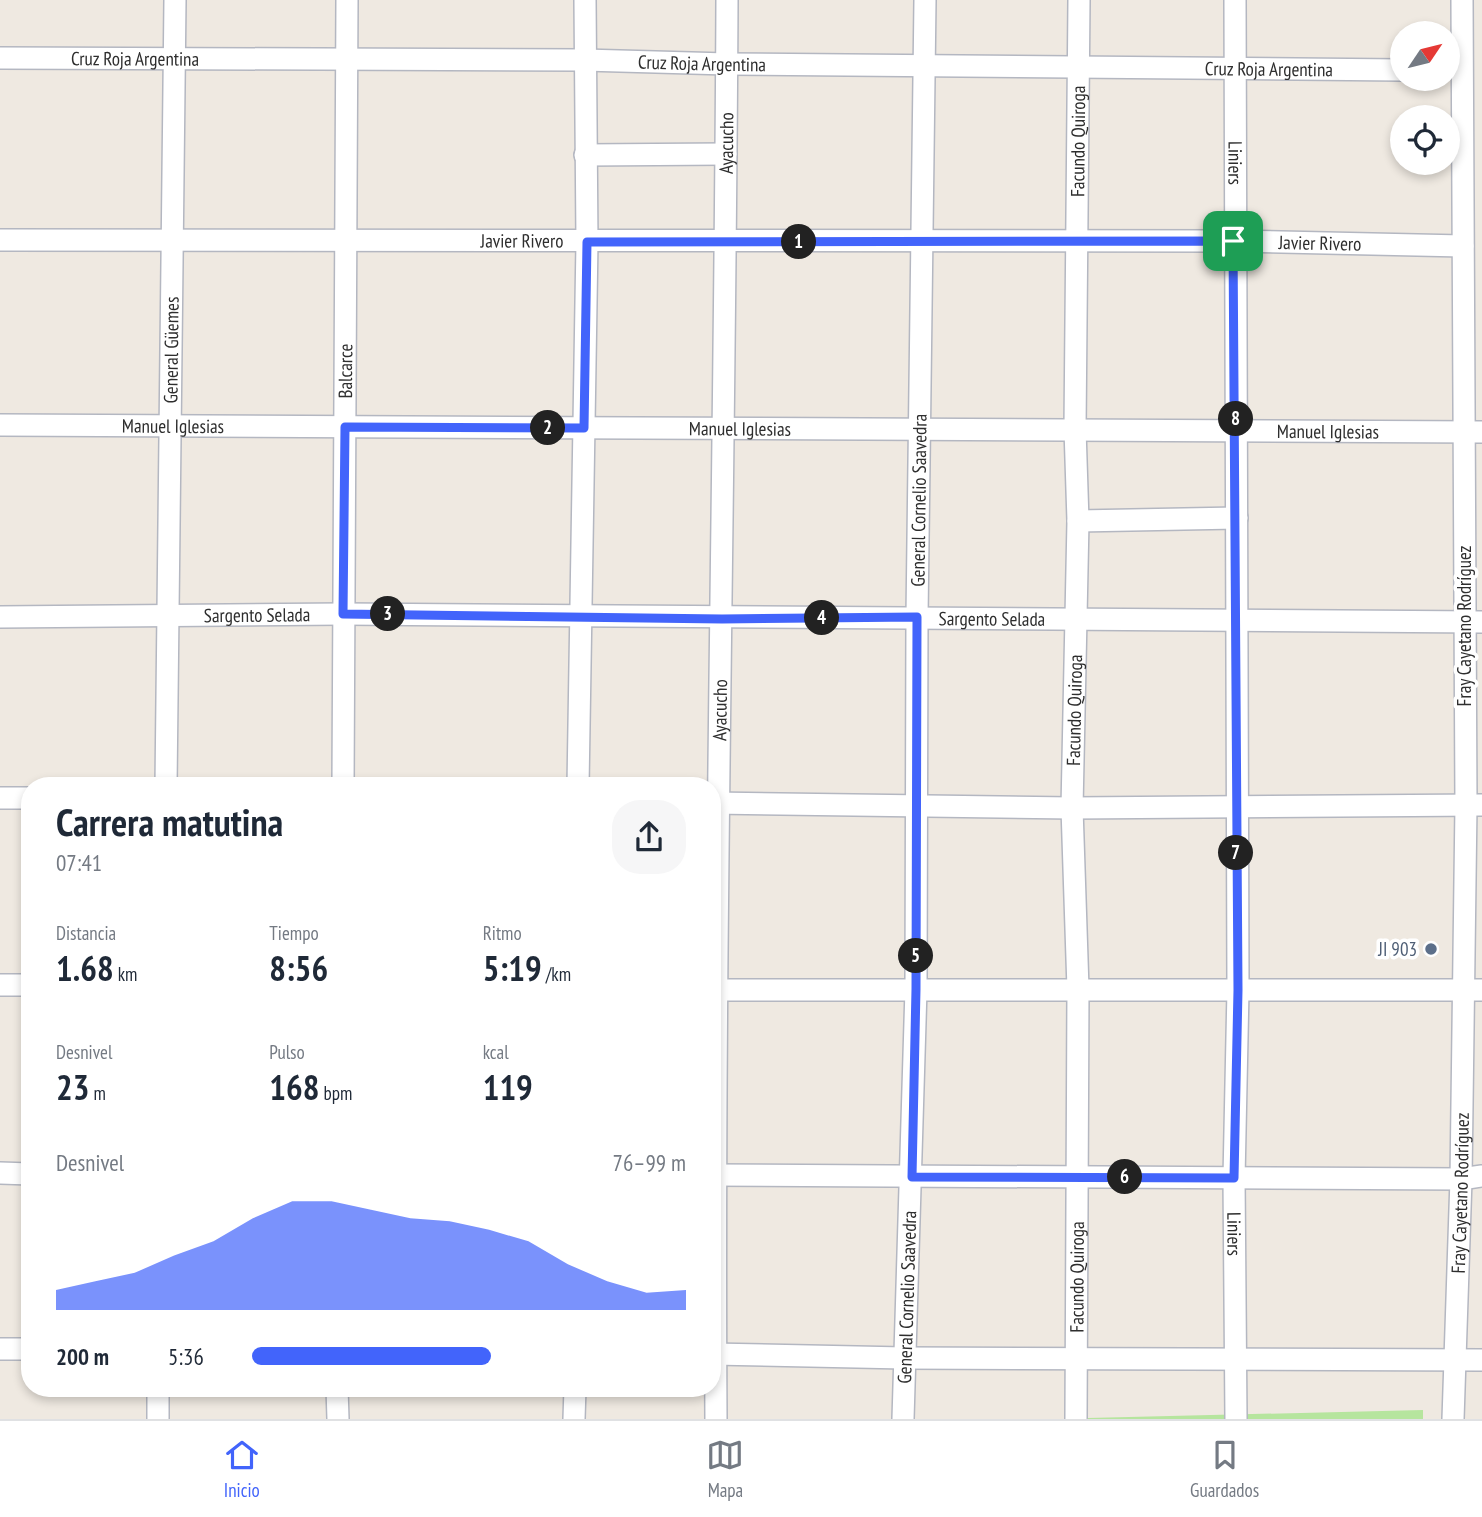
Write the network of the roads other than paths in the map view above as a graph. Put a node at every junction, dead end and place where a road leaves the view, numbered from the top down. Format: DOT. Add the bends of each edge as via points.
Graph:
graph roads {
  1 [pos="175,0"];
  2 [pos="347,0"];
  3 [pos="584,0"];
  4 [pos="727,0"];
  5 [pos="925,0"];
  6 [pos="1079,0"];
  7 [pos="1235,0"];
  8 [pos="1462,0"];
  9 [pos="0,58"];
  10 [pos="174,60"];
  11 [pos="584,60"];
  12 [pos="347,61"];
  13 [pos="727,64"];
  14 [pos="923,66"];
  15 [pos="1078,68"];
  16 [pos="1235,68"];
  17 [pos="1390,70"];
  18 [pos="1464,70"];
  19 [pos="726,154"];
  20 [pos="586,155"];
  21 [pos="0,240"];
  22 [pos="172,240"];
  23 [pos="346,241"];
  24 [pos="1233,241"];
  25 [pos="587,242"];
  26 [pos="726,242"];
  27 [pos="1076,242"];
  28 [pos="922,243"];
  29 [pos="1463,246"];
  30 [pos="0,425"];
  31 [pos="170,426"];
  32 [pos="345,427"];
  33 [pos="584,428"];
  34 [pos="725,429"];
  35 [pos="921,429"];
  36 [pos="1075,429"];
  37 [pos="1237,432"];
  38 [pos="1473,433"];
  39 [pos="1237,518"];
  40 [pos="1078,521"];
  41 [pos="168,614"];
  42 [pos="343,614"];
  43 [pos="582,616"];
  44 [pos="0,617"];
  45 [pos="917,617"];
  46 [pos="722,619"];
  47 [pos="1077,619"];
  48 [pos="1235,620"];
  49 [pos="1473,622"];
  50 [pos="166,777"];
  51 [pos="343,777"];
  52 [pos="578,777"];
  53 [pos="717,777"];
  54 [pos="0,798"];
  55 [pos="21,798"];
  56 [pos="721,803"];
  57 [pos="916,806"];
  58 [pos="1474,806"];
  59 [pos="1072,807"];
  60 [pos="1235,807"];
  61 [pos="0,985"];
  62 [pos="21,985"];
  63 [pos="916,989"];
  64 [pos="1078,989"];
  65 [pos="721,990"];
  66 [pos="1238,990"];
  67 [pos="1472,990"];
  68 [pos="0,1173"];
  69 [pos="21,1174"];
  70 [pos="721,1175"];
  71 [pos="912,1177"];
  72 [pos="1076,1177"];
  73 [pos="1472,1177"];
  74 [pos="1234,1178"];
  75 [pos="0,1349"];
  76 [pos="21,1349"];
  77 [pos="721,1354"];
  78 [pos="1075,1357"];
  79 [pos="1235,1358"];
  80 [pos="904,1359"];
  81 [pos="1455,1359"];
  82 [pos="1482,1360"];
  83 [pos="158,1397"];
  84 [pos="337,1397"];
  85 [pos="575,1397"];
  86 [pos="715,1397"];
  87 [pos="158,1419"];
  88 [pos="338,1419"];
  89 [pos="575,1419"];
  90 [pos="716,1419"];
  91 [pos="903,1419"];
  92 [pos="1076,1419"];
  93 [pos="1236,1419"];
  94 [pos="1453,1419"];
  1 -- 10 [label="street, General Güemes"];
  2 -- 12 [label="street, Balcarce"];
  3 -- 11 [label="street"];
  4 -- 13 [label="street, Ayacucho"];
  5 -- 14 [label="street, General Cornelio Saavedra"];
  6 -- 15 [label="street, Facundo Quiroga"];
  7 -- 16 [label="street, Liniers"];
  8 -- 18 [label="street, Fray Cayetano Rodríguez"];
  9 -- 10 [label="street, Cruz Roja Argentina"];
  10 -- 12 [label="street, Cruz Roja Argentina"];
  10 -- 22 [label="street, General Güemes"];
  11 -- 12 [label="street, Cruz Roja Argentina"];
  11 -- 13 [label="street, Cruz Roja Argentina"];
  11 -- 20 [label="street"];
  12 -- 23 [label="street, Balcarce"];
  13 -- 14 [label="street, Cruz Roja Argentina"];
  13 -- 19 [label="street, Ayacucho"];
  14 -- 15 [label="street, Cruz Roja Argentina"];
  14 -- 28 [label="street, General Cornelio Saavedra"];
  15 -- 16 [label="street, Cruz Roja Argentina"];
  15 -- 27 [label="street, Facundo Quiroga"];
  16 -- 17 [label="street, Cruz Roja Argentina"];
  16 -- 24 [label="street, Liniers"];
  18 -- 29 [label="street, Fray Cayetano Rodríguez"];
  19 -- 20 [label="street"];
  19 -- 26 [label="street, Ayacucho"];
  20 -- 25 [label="street"];
  21 -- 22 [label="street, Javier Rivero"];
  22 -- 23 [label="street, Javier Rivero"];
  22 -- 31 [label="street, General Güemes"];
  23 -- 25 [label="street, Javier Rivero"];
  23 -- 32 [label="street, Balcarce"];
  24 -- 27 [label="street, Javier Rivero"];
  24 -- 29 [label="street, Javier Rivero"];
  24 -- 37 [label="street, Liniers"];
  25 -- 26 [label="street, Javier Rivero"];
  25 -- 33 [label="street"];
  26 -- 28 [label="street, Javier Rivero"];
  26 -- 34 [label="street, Ayacucho"];
  27 -- 28 [label="street, Javier Rivero"];
  27 -- 36 [label="street, Facundo Quiroga"];
  28 -- 35 [label="street, General Cornelio Saavedra"];
  29 -- 38 [label="street, Fray Cayetano Rodríguez"];
  30 -- 31 [label="street, Manuel Iglesias"];
  31 -- 32 [label="street, Manuel Iglesias"];
  31 -- 41 [label="street, General Güemes"];
  32 -- 33 [label="street, Manuel Iglesias"];
  32 -- 42 [label="street, Balcarce"];
  33 -- 34 [label="street, Manuel Iglesias"];
  33 -- 43 [label="street"];
  34 -- 35 [label="street, Manuel Iglesias"];
  34 -- 46 [label="street, Ayacucho"];
  35 -- 36 [label="street, Manuel Iglesias"];
  35 -- 45 [label="street, General Cornelio Saavedra"];
  36 -- 37 [label="street, Manuel Iglesias"];
  36 -- 40 [label="street, Facundo Quiroga"];
  37 -- 38 [label="street, Manuel Iglesias"];
  37 -- 39 [label="street, Liniers"];
  38 -- 49 [label="street, Fray Cayetano Rodríguez"];
  39 -- 40 [label="street"];
  39 -- 48 [label="street, Liniers"];
  40 -- 47 [label="street, Facundo Quiroga"];
  41 -- 42 [label="street, Sargento Selada"];
  41 -- 44 [label="street, Sargento Selada"];
  41 -- 50 [label="street, General Güemes"];
  42 -- 43 [label="street, Sargento Selada"];
  42 -- 51 [label="street, Balcarce"];
  43 -- 46 [label="street, Sargento Selada"];
  43 -- 52 [label="street"];
  45 -- 46 [label="street, Sargento Selada"];
  45 -- 47 [label="street, Sargento Selada"];
  45 -- 57 [label="street, General Cornelio Saavedra"];
  46 -- 53 [label="street, Ayacucho"];
  47 -- 48 [label="street, Sargento Selada"];
  47 -- 59 [label="street, Facundo Quiroga"];
  48 -- 49 [label="street, Sargento Selada"];
  48 -- 60 [label="street, Liniers"];
  49 -- 58 [label="street, Fray Cayetano Rodríguez"];
  54 -- 55 [label="street"];
  56 -- 57 [label="street"];
  57 -- 59 [label="street"];
  57 -- 63 [label="street, General Cornelio Saavedra"];
  58 -- 60 [label="street"];
  58 -- 67 [label="street, Fray Cayetano Rodríguez"];
  59 -- 60 [label="street"];
  59 -- 64 [label="street, Facundo Quiroga"];
  60 -- 66 [label="street, Liniers"];
  61 -- 62 [label="street"];
  63 -- 64 [label="street"];
  63 -- 65 [label="street"];
  63 -- 71 [label="street, General Cornelio Saavedra"];
  64 -- 66 [label="street"];
  64 -- 72 [label="street, Facundo Quiroga"];
  66 -- 67 [label="street"];
  66 -- 74 [label="street, Liniers"];
  67 -- 73 [label="street, Fray Cayetano Rodríguez"];
  68 -- 69 [label="street"];
  70 -- 71 [label="street"];
  71 -- 72 [label="street"];
  71 -- 80 [label="street, General Cornelio Saavedra"];
  72 -- 74 [label="street"];
  72 -- 78 [label="street, Facundo Quiroga"];
  73 -- 74 [label="street"];
  73 -- 81 [label="street, Fray Cayetano Rodríguez"];
  74 -- 79 [label="street, Liniers"];
  75 -- 76 [label="street"];
  77 -- 80 [label="street"];
  78 -- 79 [label="street"];
  78 -- 80 [label="street"];
  78 -- 92 [label="street, Facundo Quiroga"];
  79 -- 81 [label="street"];
  79 -- 93 [label="street, Liniers"];
  80 -- 91 [label="street, General Cornelio Saavedra"];
  81 -- 82 [label="street"];
  81 -- 94 [label="street, Fray Cayetano Rodríguez"];
  83 -- 87 [label="street"];
  84 -- 88 [label="street"];
  85 -- 89 [label="street"];
  86 -- 90 [label="street, Ayacucho"];
}
